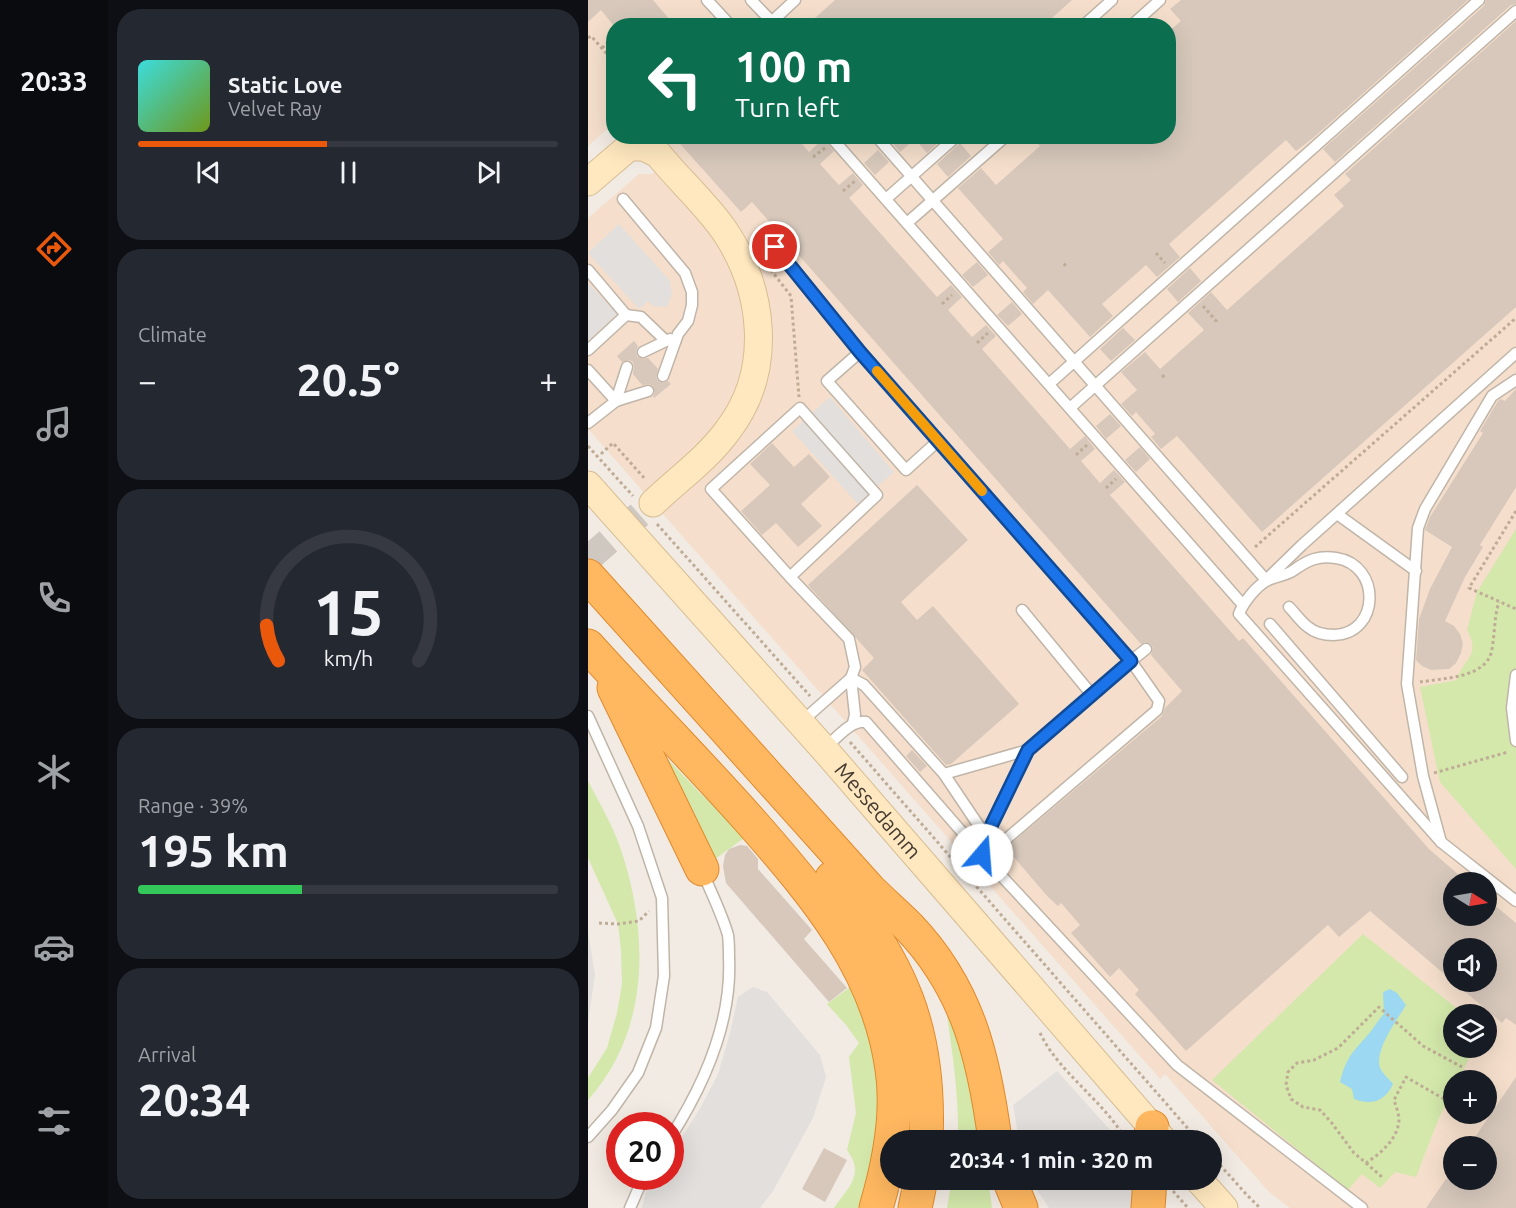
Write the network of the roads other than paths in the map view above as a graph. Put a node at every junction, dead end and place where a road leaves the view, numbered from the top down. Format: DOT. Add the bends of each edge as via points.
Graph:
graph roads {
  1 [pos="707,0"];
  2 [pos="751,0"];
  3 [pos="795,0"];
  4 [pos="1112,0"];
  5 [pos="1160,0"];
  6 [pos="1479,0"];
  7 [pos="1516,10"];
  8 [pos="724,18"];
  9 [pos="766,18"];
  10 [pos="777,18"];
  11 [pos="1092,18"];
  12 [pos="1140,18"];
  13 [pos="837,144"];
  14 [pos="883,144"];
  15 [pos="948,144"];
  16 [pos="997,144"];
  17 [pos="912,176"];
  18 [pos="588,182"];
  19 [pos="623,199"];
  20 [pos="886,199"];
  21 [pos="934,201"];
  22 [pos="908,223"];
  23 [pos="775,247"];
  24 [pos="588,270"];
  25 [pos="626,315"];
  26 [pos="678,334"];
  27 [pos="666,341"];
  28 [pos="588,350"];
  29 [pos="643,352"];
  30 [pos="860,352"];
  31 [pos="1516,353"];
  32 [pos="1074,361"];
  33 [pos="627,367"];
  34 [pos="588,370"];
  35 [pos="663,375"];
  36 [pos="1516,380"];
  37 [pos="1048,384"];
  38 [pos="1095,385"];
  39 [pos="648,391"];
  40 [pos="616,401"];
  41 [pos="1070,408"];
  42 [pos="588,423"];
  43 [pos="938,441"];
  44 [pos="588,485"];
  45 [pos="646,500"];
  46 [pos="1337,514"];
  47 [pos="1416,571"];
  48 [pos="588,576"];
  49 [pos="790,577"];
  50 [pos="1266,580"];
  51 [pos="1243,605"];
  52 [pos="588,607"];
  53 [pos="1289,607"];
  54 [pos="1022,610"];
  55 [pos="1270,624"];
  56 [pos="1146,649"];
  57 [pos="595,654"];
  58 [pos="1131,661"];
  59 [pos="1516,675"];
  60 [pos="851,678"];
  61 [pos="1092,695"];
  62 [pos="807,712"];
  63 [pos="588,716"];
  64 [pos="853,723"];
  65 [pos="833,741"];
  66 [pos="1516,741"];
  67 [pos="1028,750"];
  68 [pos="944,774"];
  69 [pos="1402,777"];
  70 [pos="1441,842"];
  71 [pos="982,855"];
  72 [pos="702,869"];
  73 [pos="869,889"];
  74 [pos="1516,901"];
  75 [pos="684,1114"];
  76 [pos="926,1130"];
  77 [pos="948,1130"];
  78 [pos="994,1130"];
  79 [pos="1150,1130"];
  80 [pos="588,1137"];
  81 [pos="638,1190"];
  82 [pos="919,1190"];
  83 [pos="942,1190"];
  84 [pos="1000,1190"];
  85 [pos="1014,1190"];
  86 [pos="1149,1190"];
  87 [pos="1208,1190"];
  88 [pos="630,1208"];
  89 [pos="876,1208"];
  90 [pos="915,1208"];
  91 [pos="939,1208"];
  92 [pos="1002,1208"];
  93 [pos="1021,1208"];
  94 [pos="1148,1208"];
  95 [pos="1224,1208"];
  96 [pos="1362,1208"];
  1 -- 8 [label="lane"];
  2 -- 9 [label="lane"];
  3 -- 10 [label="lane"];
  4 -- 11 [label="lane"];
  5 -- 12 [label="lane"];
  6 -- 32 [label="lane"];
  7 -- 38 [label="lane"];
  13 -- 20 [label="lane"];
  14 -- 17 [label="lane"];
  15 -- 17 [label="lane"];
  16 -- 21 [label="lane"];
  17 -- 20 [label="lane"];
  17 -- 21 [label="lane"];
  18 -- 45 [label="main road" via="629,147 644,147 658,154 723,229 746,267 759,323 755,370 740,413 714,447"];
  19 -- 26 [label="lane" via="685,273 693,305"];
  20 -- 22 [label="lane"];
  21 -- 22 [label="lane"];
  21 -- 32 [label="lane"];
  22 -- 37 [label="lane"];
  23 -- 30 [label="lane"];
  24 -- 25 [label="lane"];
  25 -- 27 [label="lane" via="641,317"];
  25 -- 28 [label="lane"];
  26 -- 27 [label="lane"];
  26 -- 35 [label="lane"];
  27 -- 29 [label="lane"];
  30 -- 43 [label="lane"];
  30 -- 43 [label="lane" via="827,381 906,470"];
  31 -- 46 [label="lane"];
  32 -- 37 [label="lane"];
  32 -- 38 [label="lane"];
  33 -- 40 [label="lane"];
  34 -- 40 [label="lane"];
  36 -- 47 [label="lane" via="1492,396 1425,509 1418,528"];
  37 -- 41 [label="lane"];
  38 -- 41 [label="lane"];
  38 -- 50 [label="lane"];
  39 -- 40 [label="lane"];
  40 -- 42 [label="lane"];
  41 -- 51 [label="lane"];
  43 -- 58 [label="lane"];
  44 -- 62 [label="main road, Messedamm"];
  46 -- 47 [label="lane"];
  46 -- 50 [label="lane"];
  47 -- 70 [label="lane" via="1407,684 1423,776"];
  48 -- 73 [label="highway"];
  49 -- 49 [label="lane" via="877,495 800,408 711,489"];
  49 -- 60 [label="lane" via="849,639 855,667"];
  50 -- 51 [label="lane"];
  50 -- 53 [label="lane" via="1291,573 1305,561 1324,556 1355,565 1370,593 1365,618 1340,635 1308,628"];
  51 -- 70 [label="lane" via="1239,614"];
  52 -- 76 [label="highway" via="817,859 858,910 891,962 915,1018 924,1074"];
  54 -- 61 [label="lane"];
  55 -- 69 [label="lane"];
  56 -- 58 [label="lane"];
  57 -- 72 [label="highway"];
  57 -- 89 [label="highway" via="795,872 859,966 876,1005 893,1071 894,1116"];
  58 -- 61 [label="lane"];
  58 -- 71 [label="lane" via="1159,701 1157,710 1004,841"];
  59 -- 66 [label="lane" via="1512,708"];
  60 -- 62 [label="lane"];
  60 -- 64 [label="lane"];
  60 -- 68 [label="lane" via="864,685"];
  61 -- 67 [label="lane"];
  62 -- 65 [label="main road, Messedamm"];
  63 -- 80 [label="lane" via="638,826 662,898 664,976 656,1028 638,1074"];
  64 -- 65 [label="lane"];
  64 -- 71 [label="lane" via="866,722"];
  65 -- 79 [label="main road, Messedamm"];
  67 -- 68 [label="lane"];
  67 -- 71 [label="lane" via="992,824"];
  68 -- 71 [label="lane" via="981,829"];
  70 -- 74 [label="lane"];
  71 -- 96 [label="lane" via="1177,1065"];
  72 -- 75 [label="lane" via="728,936 730,975 714,1054"];
  73 -- 77 [label="highway" via="919,976 936,1024 947,1082"];
  73 -- 78 [label="highway" via="910,928 936,961 964,1008 977,1042"];
  81 -- 88 [label="lane"];
  82 -- 90 [label="highway"];
  83 -- 91 [label="highway"];
  84 -- 92 [label="highway"];
  85 -- 93 [label="highway"];
  86 -- 94 [label="highway"];
  87 -- 95 [label="main road"];
}
